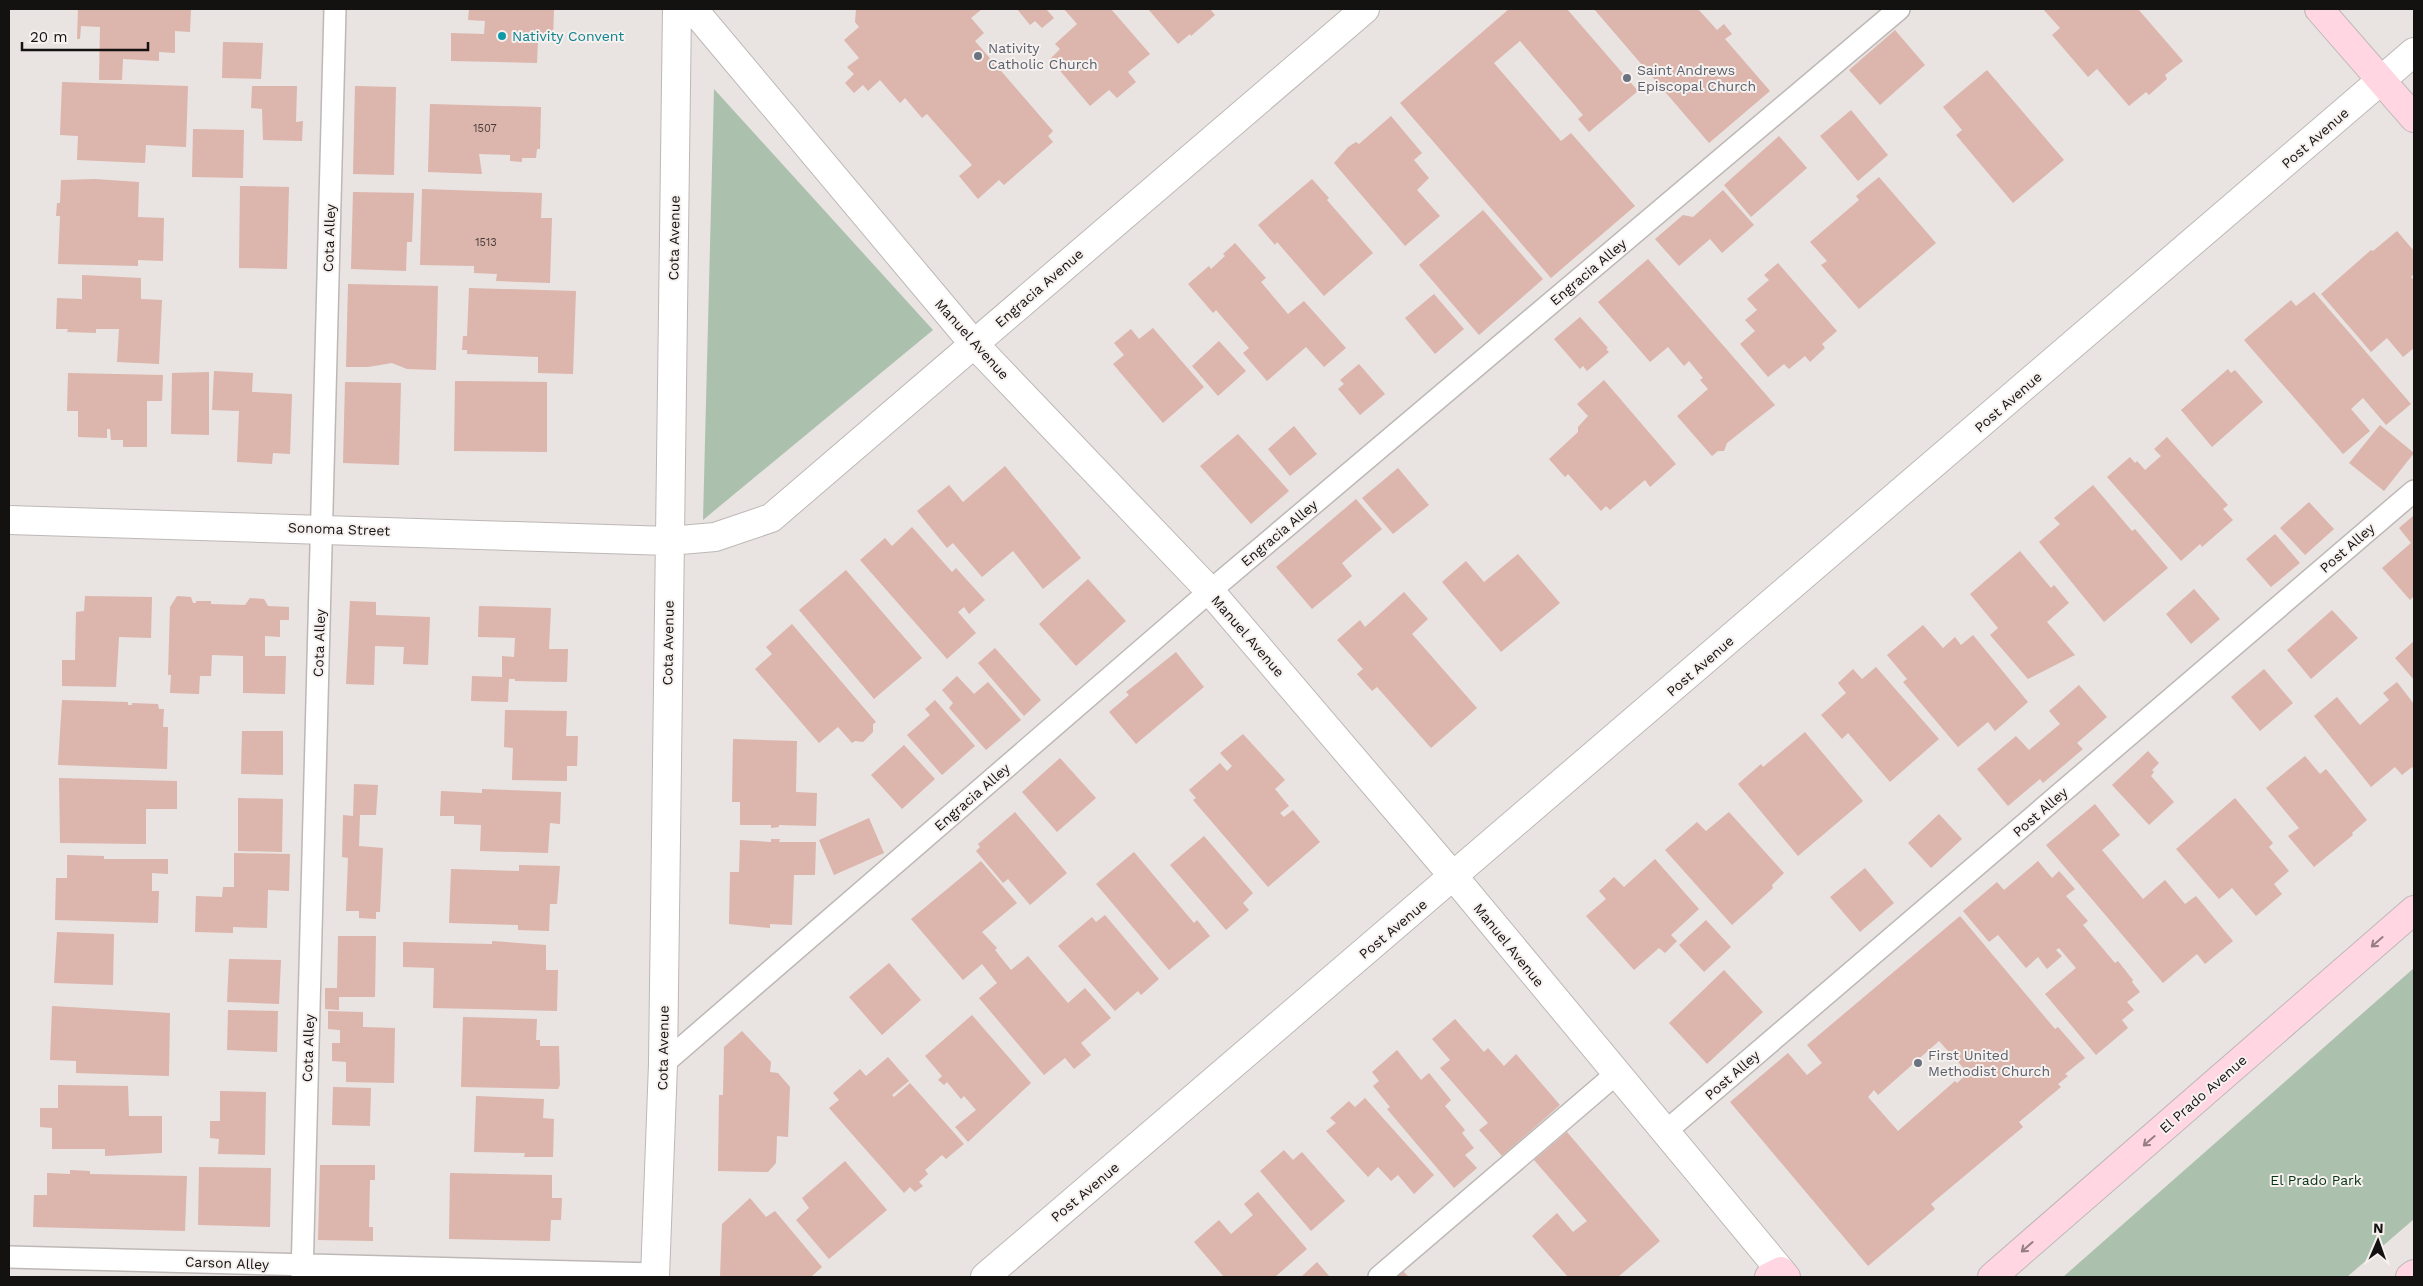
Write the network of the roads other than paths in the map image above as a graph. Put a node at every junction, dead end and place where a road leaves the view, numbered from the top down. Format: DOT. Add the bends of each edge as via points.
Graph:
graph roads {
  1 [pos="335,9"];
  2 [pos="677,9"];
  3 [pos="693,9"];
  4 [pos="1365,9"];
  5 [pos="1899,9"];
  6 [pos="2319,9"];
  7 [pos="2414,52"];
  8 [pos="2381,80"];
  9 [pos="2414,118"];
  10 [pos="974,344"];
  11 [pos="2414,491"];
  12 [pos="9,520"];
  13 [pos="322,528"];
  14 [pos="669,541"];
  15 [pos="1210,591"];
  16 [pos="1454,877"];
  17 [pos="2414,910"];
  18 [pos="664,1064"];
  19 [pos="1616,1074"];
  20 [pos="1665,1132"];
  21 [pos="9,1256"];
  22 [pos="302,1271"];
  23 [pos="2414,1274"];
  24 [pos="1779,1275"];
  25 [pos="655,1276"];
  26 [pos="985,1277"];
  27 [pos="1379,1277"];
  28 [pos="1992,1277"];
  29 [pos="2410,1277"];
  1 -- 13 [label="lane, Cota Alley"];
  2 -- 14 [label="street, Cota Avenue"];
  3 -- 10 [label="street, Manuel Avenue"];
  4 -- 10 [label="street, Engracia Avenue"];
  5 -- 15 [label="lane, Engracia Alley"];
  6 -- 8 [label="street"];
  7 -- 8 [label="street, Post Avenue"];
  8 -- 9 [label="street"];
  8 -- 16 [label="street, Post Avenue"];
  10 -- 14 [label="street, Engracia Avenue" via="772,518 715,537"];
  10 -- 15 [label="street, Manuel Avenue"];
  11 -- 20 [label="lane, Post Alley"];
  12 -- 13 [label="street, Sonoma Street"];
  13 -- 14 [label="street, Sonoma Street"];
  13 -- 22 [label="lane, Cota Alley"];
  14 -- 18 [label="street, Cota Avenue"];
  15 -- 16 [label="street, Manuel Avenue"];
  15 -- 18 [label="lane, Engracia Alley"];
  16 -- 19 [label="street, Manuel Avenue"];
  16 -- 26 [label="street, Post Avenue"];
  17 -- 28 [label="street, El Prado Avenue, one-way"];
  18 -- 25 [label="street, Cota Avenue"];
  19 -- 20 [label="street, Manuel Avenue"];
  19 -- 27 [label="lane"];
  20 -- 24 [label="street, Manuel Avenue"];
  21 -- 22 [label="lane, Carson Alley"];
  22 -- 25 [label="lane, Carson Alley"];
  23 -- 29 [label="street"];
}
